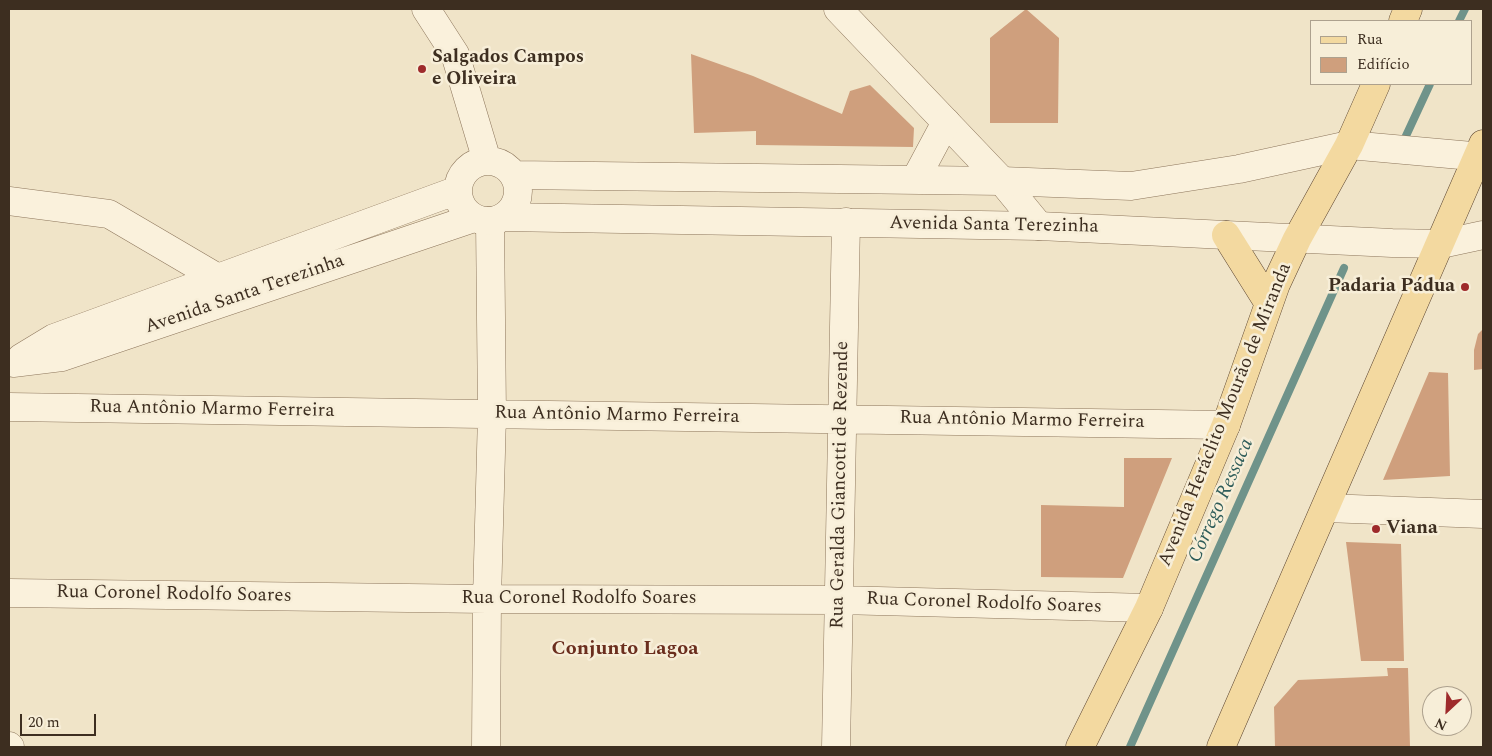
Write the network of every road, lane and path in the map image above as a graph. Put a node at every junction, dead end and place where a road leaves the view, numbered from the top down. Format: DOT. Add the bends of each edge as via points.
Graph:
graph roads {
  1 [pos="426,9"];
  2 [pos="838,9"];
  3 [pos="1376,85"];
  4 [pos="946,122"];
  5 [pos="1349,145"];
  6 [pos="1482,152"];
  7 [pos="487,161"];
  8 [pos="514,175"];
  9 [pos="916,180"];
  10 [pos="1002,180"];
  11 [pos="458,190"];
  12 [pos="9,201"];
  13 [pos="489,218"];
  14 [pos="846,222"];
  15 [pos="1039,226"];
  16 [pos="1483,234"];
  17 [pos="1226,235"];
  18 [pos="1297,239"];
  19 [pos="1440,244"];
  20 [pos="218,278"];
  21 [pos="1268,302"];
  22 [pos="11,365"];
  23 [pos="9,407"];
  24 [pos="492,415"];
  25 [pos="844,418"];
  26 [pos="1226,425"];
  27 [pos="1326,508"];
  28 [pos="1483,514"];
  29 [pos="9,593"];
  30 [pos="487,599"];
  31 [pos="839,600"];
  32 [pos="1149,608"];
  33 [pos="486,747"];
  34 [pos="836,747"];
  35 [pos="1080,747"];
  36 [pos="1221,747"];
  1 -- 7 [label="street" via="456,54"];
  2 -- 4 [label="street"];
  3 -- 5 [label="main road, Avenida Heráclito Mourão de Miranda"];
  4 -- 9 [label="street"];
  4 -- 10 [label="street"];
  5 -- 6 [label="street" via="1432,152"];
  5 -- 10 [label="street" via="1240,169 1131,186"];
  5 -- 18 [label="main road, Avenida Heráclito Mourão de Miranda"];
  6 -- 19 [label="main road"];
  7 -- 8 [label="street" via="502,164"];
  7 -- 11 [label="street" via="478,162 463,173"];
  8 -- 9 [label="street"];
  8 -- 13 [label="street" via="518,194 511,211"];
  9 -- 10 [label="street"];
  10 -- 15 [label="street"];
  11 -- 13 [label="street" via="462,206"];
  11 -- 20 [label="street, Avenida Santa Terezinha"];
  12 -- 20 [label="street" via="108,214"];
  13 -- 14 [label="street, Avenida Santa Terezinha"];
  13 -- 22 [label="street, Avenida Santa Terezinha" via="62,357"];
  13 -- 24 [label="street"];
  14 -- 15 [label="street, Avenida Santa Terezinha"];
  14 -- 25 [label="street, Rua Geralda Giancotti de Rezende"];
  15 -- 17 [label="street, Avenida Santa Terezinha"];
  16 -- 19 [label="street, Avenida Santa Terezinha"];
  17 -- 18 [label="street, Avenida Santa Terezinha"];
  17 -- 21 [label="main road"];
  18 -- 19 [label="street, Avenida Santa Terezinha"];
  18 -- 21 [label="main road, Avenida Heráclito Mourão de Miranda"];
  19 -- 27 [label="main road"];
  20 -- 22 [label="street, Avenida Santa Terezinha" via="54,338"];
  21 -- 26 [label="main road, Avenida Heráclito Mourão de Miranda"];
  23 -- 24 [label="street, Rua Antônio Marmo Ferreira"];
  24 -- 25 [label="street, Rua Antônio Marmo Ferreira"];
  24 -- 30 [label="street"];
  25 -- 26 [label="street, Rua Antônio Marmo Ferreira"];
  25 -- 31 [label="street, Rua Geralda Giancotti de Rezende"];
  26 -- 32 [label="main road, Avenida Heráclito Mourão de Miranda"];
  27 -- 28 [label="street"];
  27 -- 36 [label="main road"];
  29 -- 30 [label="street, Rua Coronel Rodolfo Soares"];
  30 -- 31 [label="street, Rua Coronel Rodolfo Soares"];
  30 -- 33 [label="street"];
  31 -- 32 [label="street, Rua Coronel Rodolfo Soares"];
  31 -- 34 [label="street, Rua Geralda Giancotti de Rezende"];
  32 -- 35 [label="main road, Avenida Heráclito Mourão de Miranda"];
}
